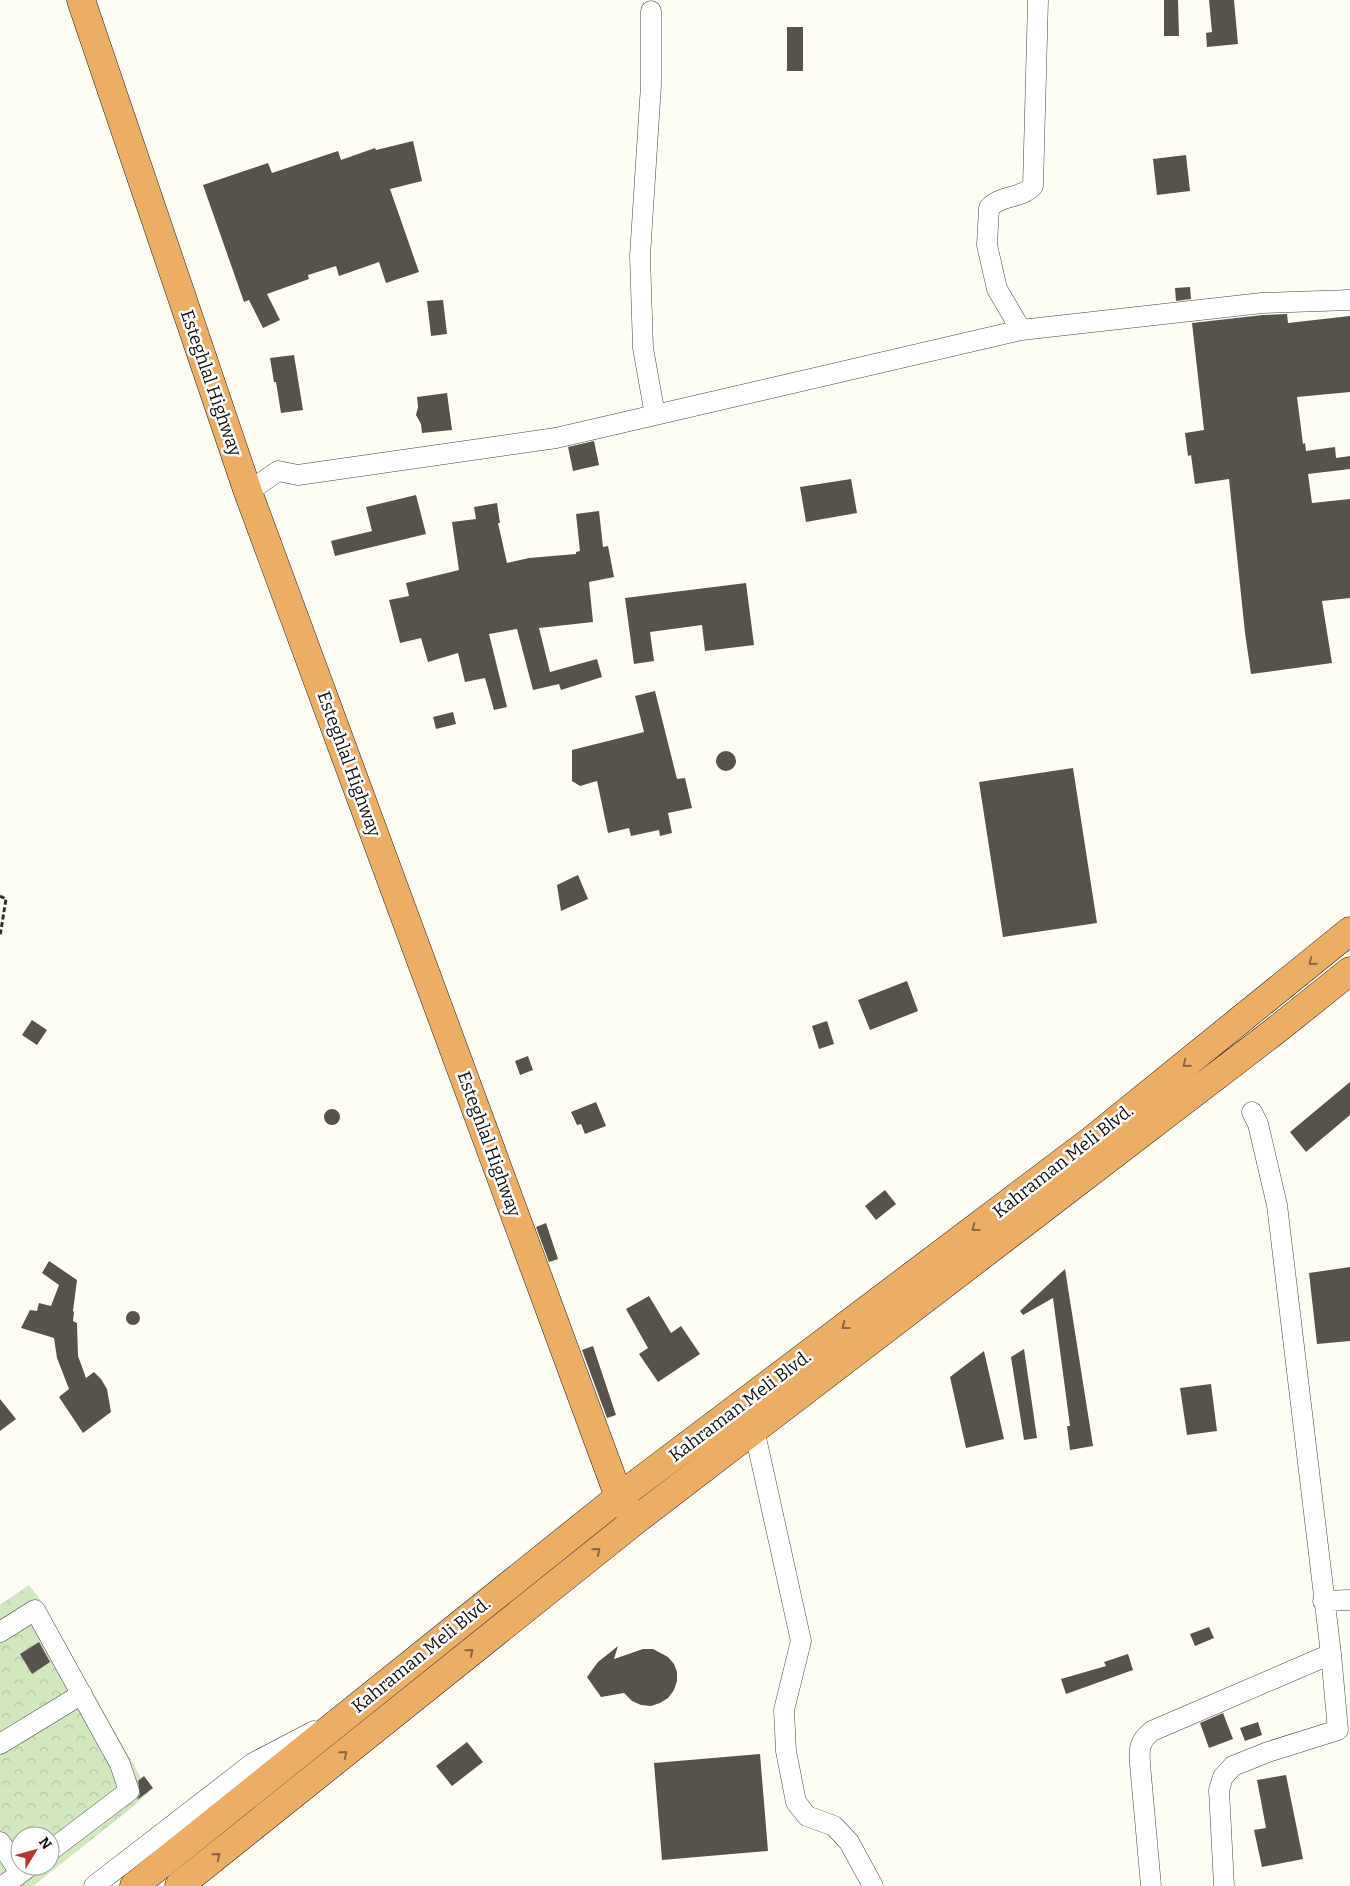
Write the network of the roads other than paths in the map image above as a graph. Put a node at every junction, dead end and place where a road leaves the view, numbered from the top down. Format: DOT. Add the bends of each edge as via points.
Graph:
graph roads {
  1 [pos="80,0"];
  2 [pos="1038,0"];
  3 [pos="652,11"];
  4 [pos="1350,300"];
  5 [pos="1021,330"];
  6 [pos="655,415"];
  7 [pos="248,492"];
  8 [pos="1350,931"];
  9 [pos="1350,971"];
  10 [pos="1252,1112"];
  11 [pos="754,1429"];
  12 [pos="619,1497"];
  13 [pos="636,1520"];
  14 [pos="1350,1600"];
  15 [pos="1323,1601"];
  16 [pos="0,1632"];
  17 [pos="1331,1654"];
  18 [pos="82,1694"];
  19 [pos="353,1710"];
  20 [pos="0,1744"];
  21 [pos="0,1842"];
  22 [pos="60,1843"];
  23 [pos="10,1853"];
  24 [pos="17,1876"];
  25 [pos="3,1886"];
  26 [pos="94,1886"];
  27 [pos="134,1886"];
  28 [pos="179,1886"];
  29 [pos="873,1886"];
  30 [pos="1151,1886"];
  31 [pos="1224,1886"];
  1 -- 7 [label="highway, Esteghlal Highway"];
  2 -- 5 [label="street" via="1033,186 989,208 987,245 997,289"];
  3 -- 6 [label="street" via="651,85 640,256 643,348"];
  4 -- 5 [label="street" via="1262,303"];
  5 -- 6 [label="street"];
  6 -- 7 [label="street" via="556,438 298,475 278,471"];
  7 -- 12 [label="highway, Esteghlal Highway"];
  8 -- 12 [label="highway, Kahraman Meli Blvd., one-way" via="1092,1140"];
  9 -- 11 [label="highway, Kahraman Meli Blvd." via="1267,1038"];
  10 -- 15 [label="street" via="1258,1124 1277,1205"];
  11 -- 13 [label="highway, Kahraman Meli Blvd."];
  11 -- 29 [label="street" via="801,1641 784,1710 786,1751 796,1802 807,1816 834,1826 849,1842"];
  12 -- 13 [label="highway, Esteghlal Highway"];
  12 -- 19 [label="highway, Kahraman Meli Blvd."];
  28 -- 13 [label="highway, Kahraman Meli Blvd., one-way"];
  14 -- 15 [label="street"];
  15 -- 17 [label="street"];
  16 -- 18 [label="street" via="35,1610"];
  17 -- 30 [label="street" via="1152,1731 1143,1739 1139,1749"];
  17 -- 31 [label="street" via="1338,1730 1233,1766 1223,1777 1219,1790"];
  18 -- 20 [label="street"];
  18 -- 22 [label="street" via="120,1764 129,1791"];
  19 -- 26 [label="street" via="253,1763"];
  19 -- 27 [label="highway, Kahraman Meli Blvd."];
  21 -- 23 [label="street"];
  24 -- 25 [label="street"];
}
